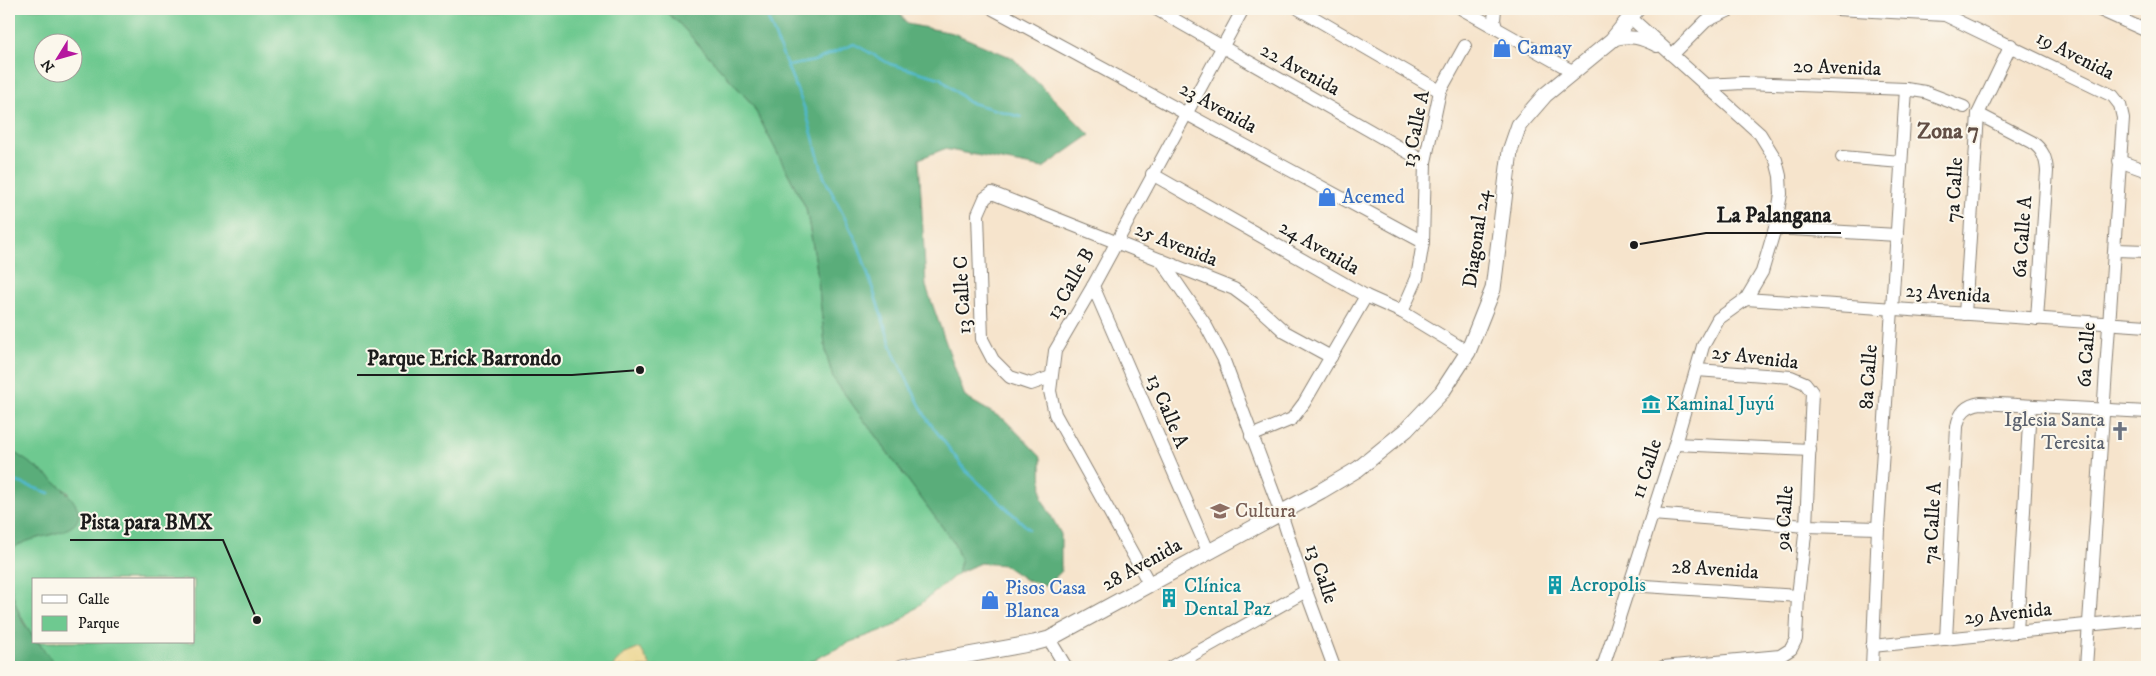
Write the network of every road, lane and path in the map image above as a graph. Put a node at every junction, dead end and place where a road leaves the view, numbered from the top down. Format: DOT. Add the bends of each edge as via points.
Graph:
graph roads {
  1 [pos="993,9"];
  2 [pos="1156,9"];
  3 [pos="1243,9"];
  4 [pos="1299,9"];
  5 [pos="1495,9"];
  6 [pos="1732,9"];
  7 [pos="1837,9"];
  8 [pos="2098,9"];
  9 [pos="1469,10"];
  10 [pos="1633,12"];
  11 [pos="1496,28"];
  12 [pos="2147,31"];
  13 [pos="1612,40"];
  14 [pos="2011,45"];
  15 [pos="1466,46"];
  16 [pos="1222,47"];
  17 [pos="1670,53"];
  18 [pos="1572,71"];
  19 [pos="1706,85"];
  20 [pos="1906,89"];
  21 [pos="1440,91"];
  22 [pos="2120,105"];
  23 [pos="1964,107"];
  24 [pos="1186,112"];
  25 [pos="1978,114"];
  26 [pos="1842,157"];
  27 [pos="2119,161"];
  28 [pos="1425,162"];
  29 [pos="1901,162"];
  30 [pos="2147,171"];
  31 [pos="1152,174"];
  32 [pos="992,193"];
  33 [pos="1775,228"];
  34 [pos="1896,234"];
  35 [pos="1116,241"];
  36 [pos="1423,242"];
  37 [pos="2115,250"];
  38 [pos="2147,251"];
  39 [pos="1161,260"];
  40 [pos="1762,272"];
  41 [pos="1093,286"];
  42 [pos="1366,296"];
  43 [pos="1746,299"];
  44 [pos="1786,302"];
  45 [pos="1893,309"];
  46 [pos="1402,312"];
  47 [pos="1965,314"];
  48 [pos="2037,319"];
  49 [pos="2108,323"];
  50 [pos="2147,326"];
  51 [pos="1468,352"];
  52 [pos="1331,357"];
  53 [pos="1697,370"];
  54 [pos="1051,377"];
  55 [pos="1808,385"];
  56 [pos="2030,406"];
  57 [pos="2102,410"];
  58 [pos="2147,412"];
  59 [pos="1251,436"];
  60 [pos="1674,444"];
  61 [pos="1810,450"];
  62 [pos="1281,512"];
  63 [pos="1652,514"];
  64 [pos="1806,526"];
  65 [pos="1878,528"];
  66 [pos="1208,551"];
  67 [pos="1149,584"];
  68 [pos="1629,584"];
  69 [pos="1306,591"];
  70 [pos="1798,596"];
  71 [pos="2147,619"];
  72 [pos="2089,624"];
  73 [pos="2017,632"];
  74 [pos="1049,639"];
  75 [pos="1946,639"];
  76 [pos="1872,646"];
  77 [pos="1331,666"];
  78 [pos="902,667"];
  79 [pos="1066,667"];
  80 [pos="1171,667"];
  81 [pos="1603,667"];
  82 [pos="1663,667"];
  83 [pos="1872,667"];
  84 [pos="2086,667"];
  1 -- 24 [label="street, 23 Avenida"];
  2 -- 16 [label="street, 22 Avenida"];
  3 -- 16 [label="street, 13 Calle B"];
  4 -- 21 [label="street"];
  5 -- 11 [label="street"];
  6 -- 17 [label="street" via="1714,16"];
  7 -- 14 [label="street, 19 Avenida" via="1940,14"];
  8 -- 12 [label="street"];
  9 -- 11 [label="street"];
  10 -- 13 [label="main road, Diagonal 24"];
  10 -- 17 [label="street, 11 Calle"];
  11 -- 18 [label="street"];
  13 -- 17 [label="street, 11 Calle" via="1622,37 1645,40"];
  13 -- 18 [label="main road, Diagonal 24"];
  14 -- 22 [label="street, 19 Avenida" via="2113,96"];
  14 -- 25 [label="street, 7a Calle"];
  15 -- 21 [label="street, 13 Calle A"];
  16 -- 24 [label="street, 13 Calle B"];
  16 -- 28 [label="street, 22 Avenida"];
  17 -- 19 [label="street, 11 Calle"];
  18 -- 51 [label="main road, Diagonal 24" via="1545,95 1519,126 1510,151 1493,289"];
  19 -- 20 [label="street, 20 Avenida" via="1743,83"];
  19 -- 33 [label="street, 11 Calle" via="1755,128 1773,153 1781,185"];
  20 -- 23 [label="street, 20 Avenida" via="1925,92"];
  20 -- 29 [label="street, 8a Calle"];
  21 -- 28 [label="street, 13 Calle A"];
  22 -- 27 [label="street, 6a Calle"];
  24 -- 31 [label="street, 13 Calle B"];
  24 -- 36 [label="street, 23 Avenida"];
  25 -- 47 [label="street, 7a Calle"];
  25 -- 48 [label="street, 6a Calle A" via="2032,142 2045,157 2047,171"];
  26 -- 29 [label="street"];
  27 -- 30 [label="street"];
  27 -- 37 [label="street, 6a Calle"];
  28 -- 36 [label="street, 13 Calle A"];
  29 -- 34 [label="street, 8a Calle"];
  31 -- 35 [label="street, 13 Calle B"];
  31 -- 42 [label="street, 24 Avenida"];
  32 -- 35 [label="street, 25 Avenida"];
  32 -- 54 [label="street, 13 Calle C" via="985,198 978,214 982,339 993,360 1010,378 1032,384"];
  33 -- 34 [label="street"];
  33 -- 40 [label="street, 11 Calle"];
  34 -- 45 [label="street, 8a Calle"];
  35 -- 39 [label="street, 25 Avenida"];
  35 -- 41 [label="street, 13 Calle B"];
  36 -- 46 [label="street, 13 Calle A" via="1417,278"];
  37 -- 38 [label="street"];
  37 -- 49 [label="street, 6a Calle"];
  39 -- 52 [label="street, 25 Avenida" via="1234,289 1285,332"];
  39 -- 59 [label="street, 13 Calle" via="1205,324 1223,358"];
  40 -- 43 [label="street, 11 Calle"];
  40 -- 44 [label="street" via="1767,292"];
  41 -- 54 [label="street, 13 Calle B" via="1055,351"];
  41 -- 66 [label="street, 13 Calle A"];
  42 -- 46 [label="street, 24 Avenida"];
  42 -- 52 [label="street"];
  43 -- 44 [label="street, 23 Avenida"];
  43 -- 53 [label="street, 11 Calle" via="1718,319 1703,346"];
  44 -- 45 [label="street, 23 Avenida"];
  45 -- 47 [label="street, 23 Avenida"];
  45 -- 65 [label="street, 8a Calle"];
  46 -- 51 [label="street, 24 Avenida"];
  47 -- 48 [label="street, 23 Avenida"];
  48 -- 49 [label="street, 23 Avenida"];
  49 -- 50 [label="street, 23 Avenida"];
  49 -- 57 [label="street, 6a Calle"];
  51 -- 62 [label="main road, Diagonal 24" via="1442,392 1406,430 1358,469"];
  52 -- 59 [label="street" via="1292,418"];
  53 -- 55 [label="street, 25 Avenida" via="1791,377"];
  53 -- 60 [label="street, 11 Calle"];
  54 -- 67 [label="street, 13 Calle B" via="1050,392 1056,414"];
  55 -- 61 [label="street, 9a Calle" via="1813,396"];
  56 -- 57 [label="street"];
  56 -- 73 [label="street"];
  56 -- 75 [label="street, 7a Calle A" via="1981,403 1964,410 1960,417"];
  57 -- 58 [label="street"];
  57 -- 72 [label="street, 6a Calle"];
  59 -- 62 [label="street, 13 Calle"];
  60 -- 61 [label="street"];
  60 -- 63 [label="street, 11 Calle"];
  61 -- 64 [label="street, 9a Calle"];
  62 -- 66 [label="main road, 28 Avenida"];
  62 -- 69 [label="street, 13 Calle"];
  63 -- 64 [label="street"];
  63 -- 68 [label="street, 11 Calle"];
  64 -- 65 [label="street"];
  64 -- 70 [label="street, 9a Calle"];
  65 -- 76 [label="street, 8a Calle"];
  66 -- 67 [label="main road, 28 Avenida"];
  67 -- 74 [label="main road, 28 Avenida"];
  68 -- 70 [label="street, 28 Avenida"];
  68 -- 81 [label="street, 11 Calle"];
  69 -- 77 [label="street, 13 Calle"];
  69 -- 80 [label="street"];
  70 -- 82 [label="street, 9a Calle" via="1796,639 1788,652 1776,657"];
  71 -- 72 [label="street, 29 Avenida"];
  72 -- 73 [label="street, 29 Avenida"];
  72 -- 84 [label="street, 6a Calle"];
  73 -- 75 [label="street, 29 Avenida"];
  74 -- 78 [label="main road, 28 Avenida"];
  74 -- 79 [label="street"];
  75 -- 76 [label="street, 29 Avenida"];
  76 -- 83 [label="street, 8a Calle"];
}
